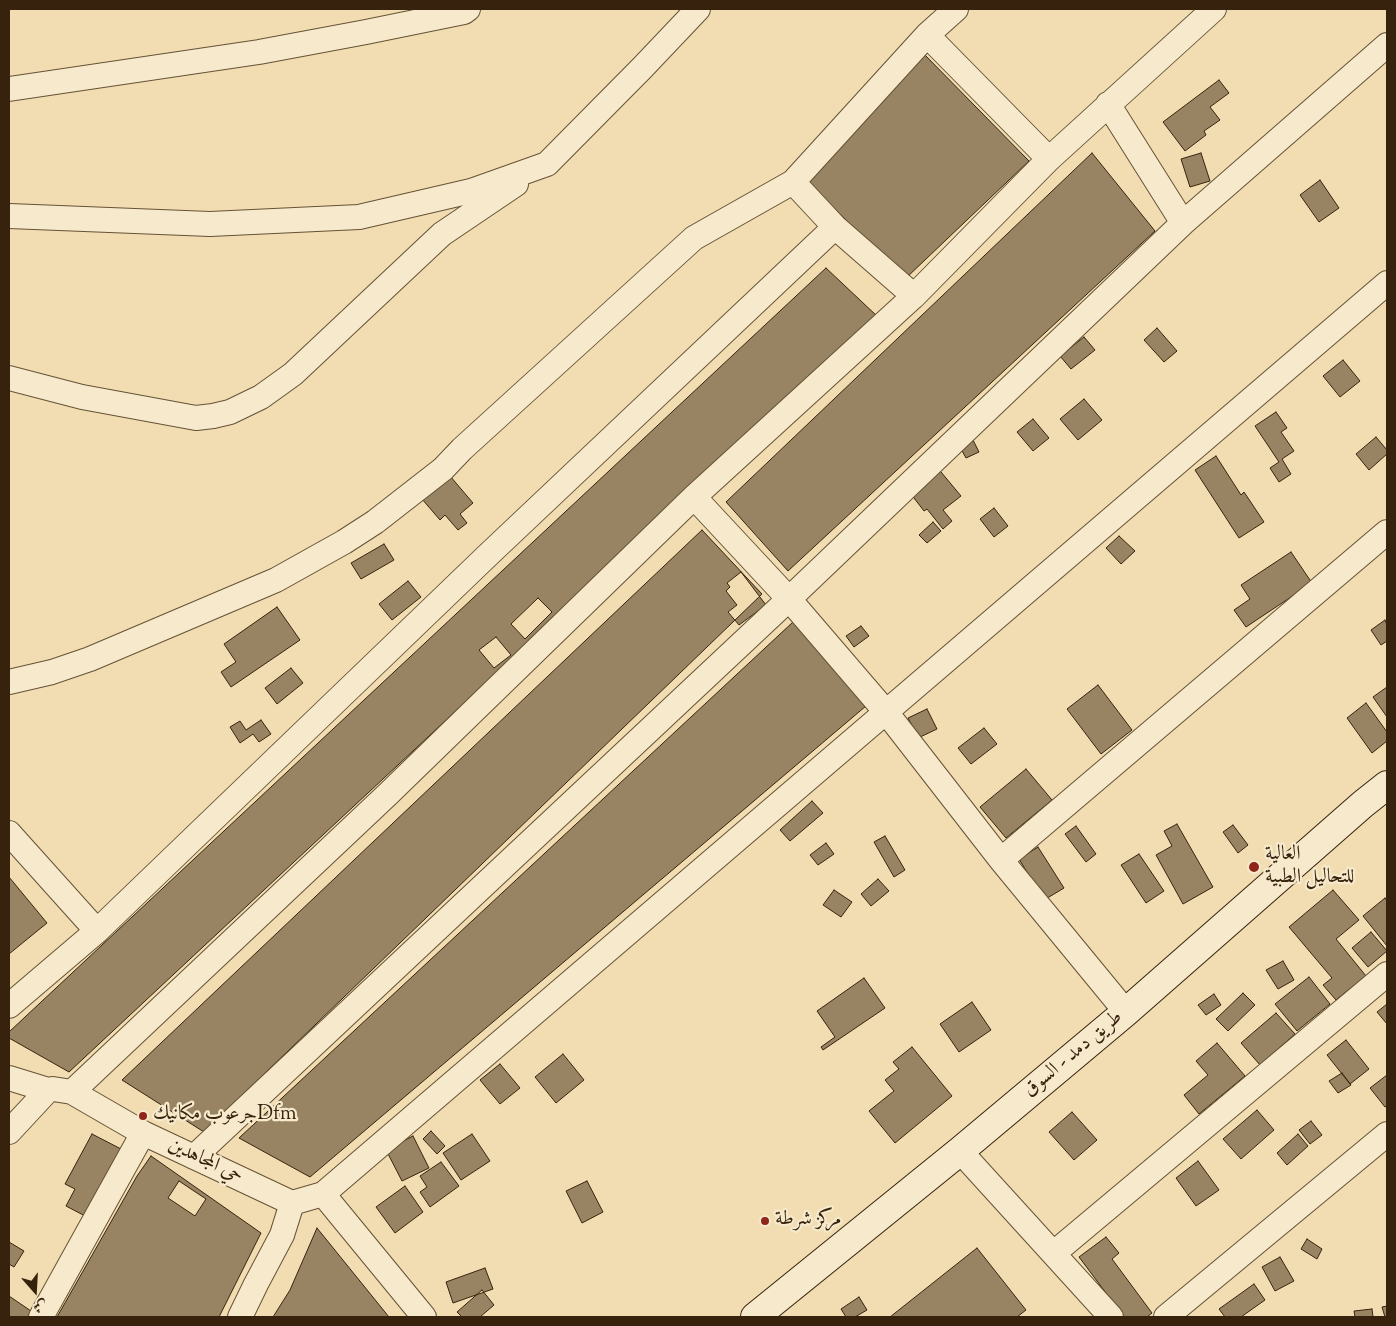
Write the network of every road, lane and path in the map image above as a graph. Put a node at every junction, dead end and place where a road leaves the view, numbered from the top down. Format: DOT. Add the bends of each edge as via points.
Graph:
graph roads {
  1 [pos="698,9"];
  2 [pos="956,9"];
  3 [pos="1214,9"];
  4 [pos="469,10"];
  5 [pos="927,34"];
  6 [pos="1387,45"];
  7 [pos="9,89"];
  8 [pos="1108,104"];
  9 [pos="1050,159"];
  10 [pos="547,164"];
  11 [pos="793,182"];
  12 [pos="9,216"];
  13 [pos="1183,222"];
  14 [pos="836,227"];
  15 [pos="1387,283"];
  16 [pos="914,296"];
  17 [pos="9,378"];
  18 [pos="694,497"];
  19 [pos="1387,532"];
  20 [pos="789,599"];
  21 [pos="9,682"];
  22 [pos="886,712"];
  23 [pos="1387,785"];
  24 [pos="9,833"];
  25 [pos="1001,860"];
  26 [pos="97,931"];
  27 [pos="1387,974"];
  28 [pos="9,1006"];
  29 [pos="1126,1012"];
  30 [pos="9,1078"];
  31 [pos="48,1090"];
  32 [pos="72,1092"];
  33 [pos="9,1132"];
  34 [pos="143,1133"];
  35 [pos="1387,1134"];
  36 [pos="960,1151"];
  37 [pos="194,1157"];
  38 [pos="323,1194"];
  39 [pos="292,1203"];
  40 [pos="1054,1253"];
  41 [pos="41,1317"];
  42 [pos="240,1317"];
  43 [pos="424,1317"];
  44 [pos="755,1317"];
  45 [pos="1111,1317"];
  46 [pos="1166,1317"];
  1 -- 10 [label="street"];
  2 -- 5 [label="street"];
  3 -- 8 [label="street"];
  4 -- 7 [label="street" via="259,52"];
  5 -- 9 [label="street"];
  5 -- 11 [label="street"];
  6 -- 13 [label="street"];
  8 -- 9 [label="street"];
  8 -- 13 [label="street"];
  9 -- 16 [label="street"];
  10 -- 12 [label="street" via="471,192 359,217 210,224"];
  10 -- 17 [label="street" via="442,234 294,374 261,397 230,412 196,418 82,397"];
  11 -- 14 [label="street"];
  11 -- 21 [label="street" via="694,238 443,469 367,527 276,580 90,659"];
  13 -- 20 [label="street"];
  14 -- 16 [label="street"];
  14 -- 26 [label="street" via="488,555"];
  15 -- 22 [label="street"];
  16 -- 18 [label="street"];
  18 -- 20 [label="street"];
  18 -- 32 [label="street" via="387,796"];
  19 -- 25 [label="street"];
  20 -- 22 [label="street"];
  20 -- 37 [label="street"];
  22 -- 25 [label="street"];
  22 -- 38 [label="street"];
  23 -- 29 [label="main road, طريق دمد - السوق"];
  24 -- 26 [label="street"];
  25 -- 29 [label="street"];
  26 -- 28 [label="street"];
  27 -- 40 [label="street"];
  29 -- 36 [label="main road, طريق دمد - السوق"];
  30 -- 31 [label="street, حي المجاهدين"];
  31 -- 32 [label="street, حي المجاهدين"];
  31 -- 33 [label="street"];
  32 -- 34 [label="street, حي المجاهدين"];
  34 -- 37 [label="street, حي المجاهدين"];
  34 -- 41 [label="street"];
  35 -- 46 [label="street"];
  36 -- 40 [label="street"];
  36 -- 44 [label="main road, طريق دمد - السوق"];
  37 -- 39 [label="street, حي المجاهدين"];
  38 -- 39 [label="street"];
  38 -- 43 [label="street"];
  39 -- 42 [label="street" via="282,1235"];
  40 -- 45 [label="street"];
}
